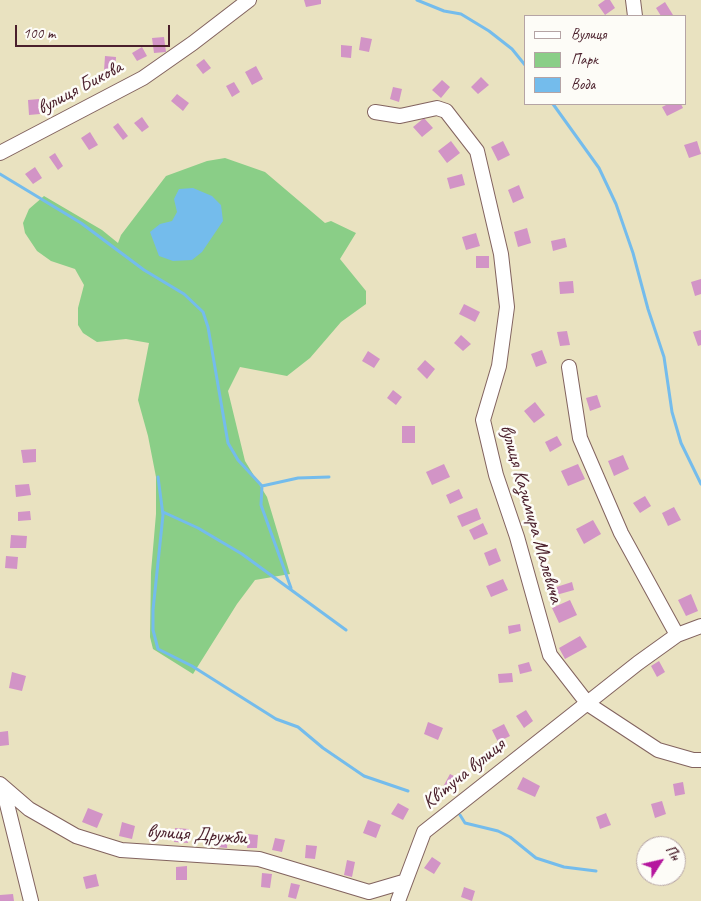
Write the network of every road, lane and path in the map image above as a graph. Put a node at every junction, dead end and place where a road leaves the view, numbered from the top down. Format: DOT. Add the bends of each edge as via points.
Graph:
graph roads {
  1 [pos="249,0"];
  2 [pos="633,0"];
  3 [pos="636,15"];
  4 [pos="375,112"];
  5 [pos="0,153"];
  6 [pos="569,367"];
  7 [pos="701,626"];
  8 [pos="676,636"];
  9 [pos="588,704"];
  10 [pos="701,760"];
  11 [pos="2,786"];
  12 [pos="403,882"];
  13 [pos="31,901"];
  14 [pos="398,901"];
  1 -- 5 [label="street, вулиця Бикова" via="143,78"];
  2 -- 3 [label="street"];
  4 -- 9 [label="street, вулиця Казимира Малевича" via="400,116 436,108 446,111 476,147 501,254 507,307 499,366 484,420 496,475 518,537 550,655"];
  6 -- 8 [label="street" via="580,438 621,532"];
  7 -- 8 [label="street, Квітуча вулиця"];
  8 -- 9 [label="street, Квітуча вулиця"];
  9 -- 10 [label="street" via="658,750"];
  9 -- 12 [label="street, Квітуча вулиця" via="424,832"];
  11 -- 12 [label="street, вулиця Дружби" via="29,809 76,836 121,850 259,858 369,892"];
  11 -- 13 [label="street"];
  12 -- 14 [label="street, Квітуча вулиця"];
}
